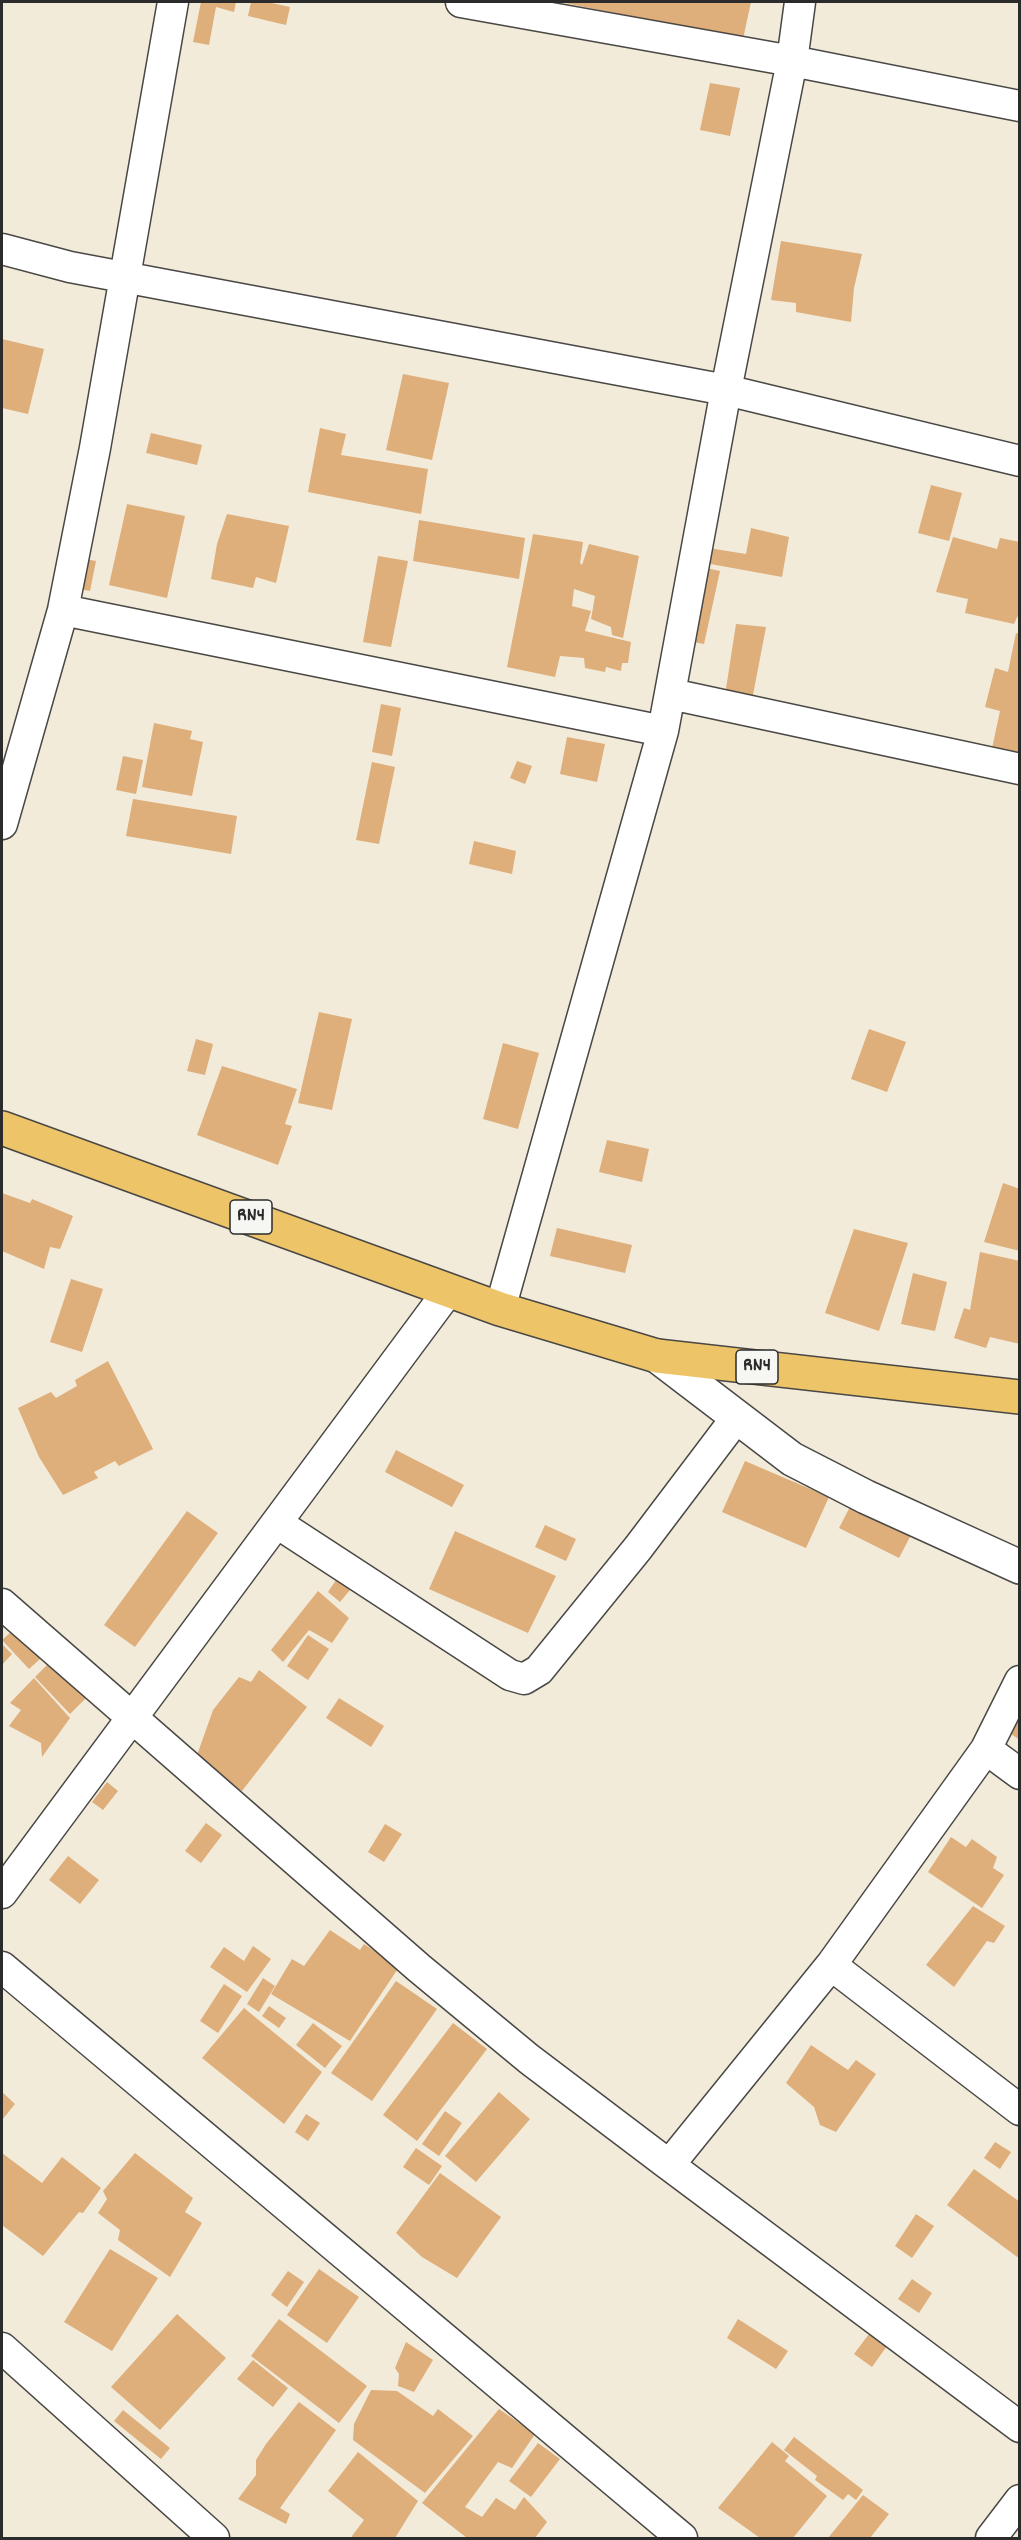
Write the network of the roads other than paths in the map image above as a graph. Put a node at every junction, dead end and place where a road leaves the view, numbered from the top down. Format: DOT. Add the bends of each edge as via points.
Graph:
graph roads {
  1 [pos="173,2"];
  2 [pos="461,2"];
  3 [pos="800,2"];
  4 [pos="792,61"];
  5 [pos="1020,106"];
  6 [pos="2,249"];
  7 [pos="125,276"];
  8 [pos="726,390"];
  9 [pos="1020,461"];
  10 [pos="63,610"];
  11 [pos="671,694"];
  12 [pos="663,731"];
  13 [pos="1020,769"];
  14 [pos="2,824"];
  15 [pos="2,1128"];
  16 [pos="449,1290"];
  17 [pos="500,1309"];
  18 [pos="657,1356"];
  19 [pos="1020,1397"];
  20 [pos="737,1417"];
  21 [pos="277,1523"];
  22 [pos="1020,1567"];
  23 [pos="2,1604"];
  24 [pos="1020,1681"];
  25 [pos="133,1716"];
  26 [pos="986,1749"];
  27 [pos="1020,1774"];
  28 [pos="2,1893"];
  29 [pos="831,1965"];
  30 [pos="2,1967"];
  31 [pos="1020,2110"];
  32 [pos="669,2165"];
  33 [pos="2,2348"];
  34 [pos="1020,2427"];
  35 [pos="1020,2500"];
  36 [pos="214,2538"];
  37 [pos="682,2538"];
  38 [pos="991,2538"];
  1 -- 7 [label="street"];
  2 -- 4 [label="street"];
  3 -- 4 [label="street"];
  4 -- 5 [label="street"];
  4 -- 8 [label="street"];
  6 -- 7 [label="street" via="70,267"];
  7 -- 8 [label="street"];
  7 -- 10 [label="street"];
  8 -- 9 [label="street"];
  8 -- 11 [label="street"];
  10 -- 12 [label="street"];
  10 -- 14 [label="street"];
  11 -- 12 [label="street"];
  11 -- 13 [label="street"];
  12 -- 17 [label="street"];
  15 -- 16 [label="highway, RN4"];
  16 -- 17 [label="highway, RN4"];
  16 -- 21 [label="street"];
  17 -- 18 [label="highway, RN4"];
  18 -- 19 [label="highway, RN4"];
  18 -- 20 [label="street"];
  20 -- 21 [label="street" via="539,1671 524,1679 510,1675"];
  20 -- 22 [label="street" via="792,1459"];
  21 -- 25 [label="street"];
  23 -- 25 [label="street"];
  24 -- 26 [label="street"];
  25 -- 28 [label="street"];
  25 -- 32 [label="street" via="419,1968 529,2060"];
  26 -- 27 [label="street"];
  26 -- 29 [label="street"];
  29 -- 31 [label="street"];
  29 -- 32 [label="street"];
  30 -- 37 [label="street"];
  32 -- 34 [label="street"];
  33 -- 36 [label="street"];
  35 -- 38 [label="street"];
}
